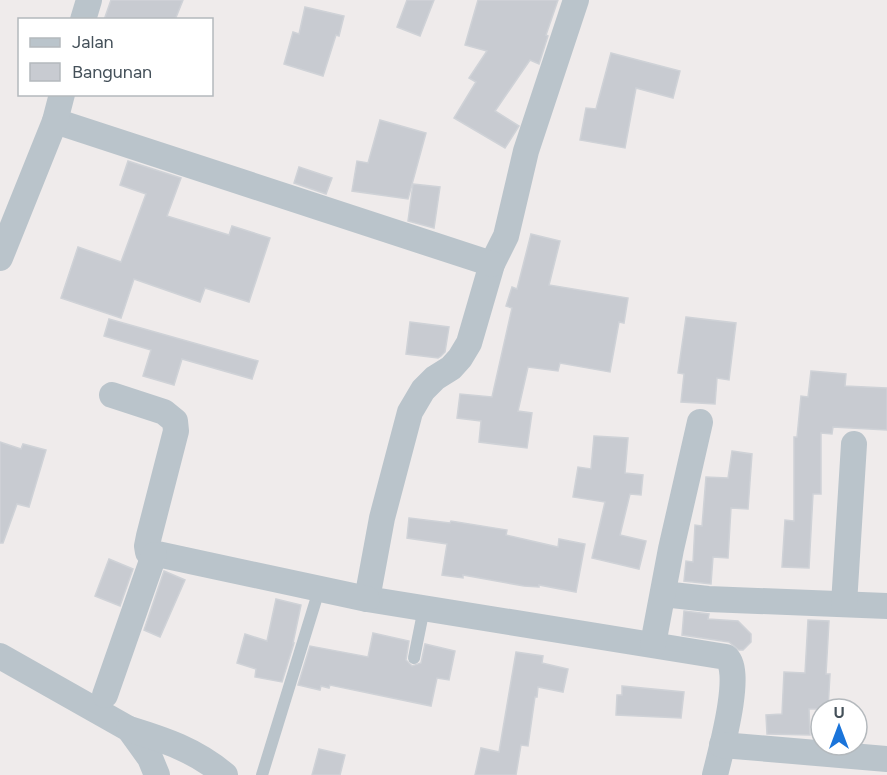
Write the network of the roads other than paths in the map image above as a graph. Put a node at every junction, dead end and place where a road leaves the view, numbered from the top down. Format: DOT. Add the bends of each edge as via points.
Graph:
graph roads {
  1 [pos="89,0"];
  2 [pos="576,0"];
  3 [pos="84,18"];
  4 [pos="62,96"];
  5 [pos="56,120"];
  6 [pos="0,258"];
  7 [pos="492,264"];
  8 [pos="112,395"];
  9 [pos="700,422"];
  10 [pos="854,444"];
  11 [pos="154,555"];
  12 [pos="319,590"];
  13 [pos="663,594"];
  14 [pos="367,598"];
  15 [pos="844,604"];
  16 [pos="887,606"];
  17 [pos="424,608"];
  18 [pos="653,644"];
  19 [pos="0,656"];
  20 [pos="414,658"];
  21 [pos="105,694"];
  22 [pos="129,729"];
  23 [pos="722,745"];
  24 [pos="887,759"];
  25 [pos="158,775"];
  26 [pos="225,775"];
  27 [pos="262,775"];
  28 [pos="716,775"];
  1 -- 3 [label="street"];
  2 -- 7 [label="street" via="526,151 506,236"];
  4 -- 5 [label="street"];
  5 -- 6 [label="street"];
  5 -- 7 [label="street"];
  7 -- 14 [label="street" via="469,344 451,368 423,390 410,412 381,518"];
  8 -- 11 [label="street" via="164,412 175,421 176,431 147,546"];
  9 -- 13 [label="street"];
  10 -- 15 [label="street"];
  11 -- 12 [label="street"];
  11 -- 21 [label="street"];
  12 -- 14 [label="street"];
  12 -- 27 [label="lane"];
  13 -- 15 [label="street"];
  13 -- 18 [label="street"];
  14 -- 17 [label="street"];
  15 -- 16 [label="street"];
  17 -- 18 [label="street"];
  17 -- 20 [label="lane"];
  18 -- 23 [label="street" via="730,660 734,675"];
  19 -- 22 [label="street"];
  22 -- 25 [label="street"];
  22 -- 26 [label="street" via="176,744"];
  23 -- 24 [label="street"];
  23 -- 28 [label="street"];
}
